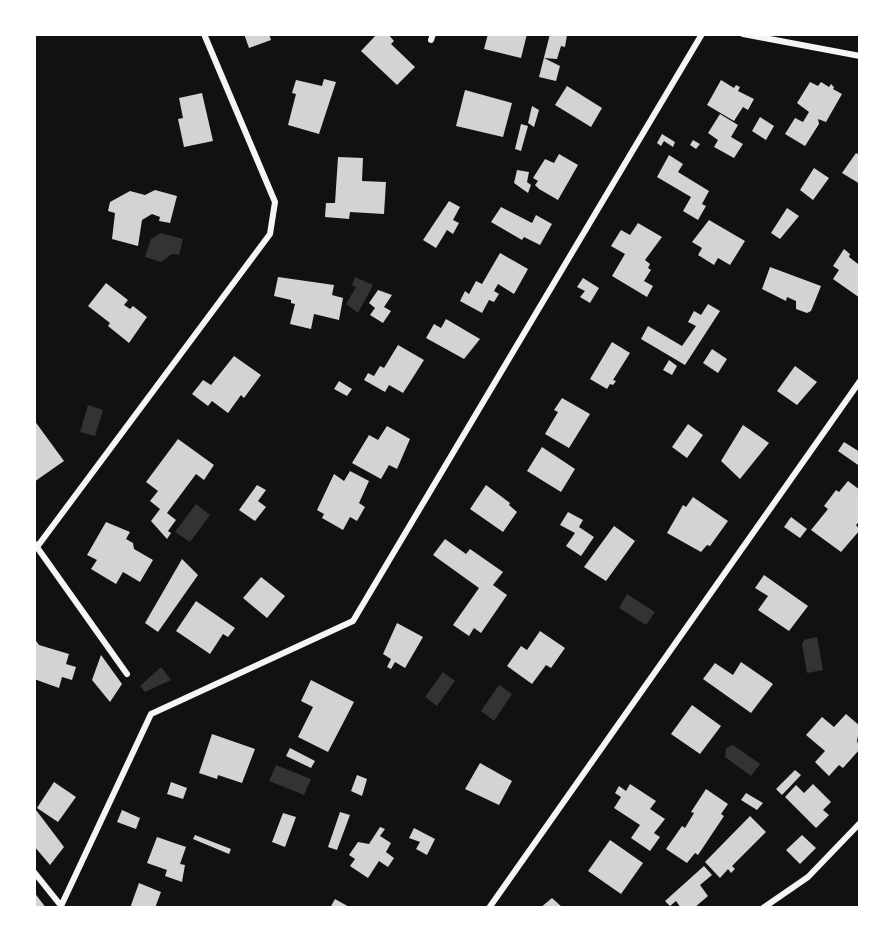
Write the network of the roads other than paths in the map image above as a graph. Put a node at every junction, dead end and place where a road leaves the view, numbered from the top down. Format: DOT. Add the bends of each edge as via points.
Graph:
graph roads {
  1 [pos="204,34"];
  2 [pos="702,34"];
  3 [pos="743,34"];
  4 [pos="860,56"];
  5 [pos="860,381"];
  6 [pos="36,545"];
  7 [pos="128,674"];
  8 [pos="860,822"];
  9 [pos="34,872"];
  10 [pos="62,907"];
  11 [pos="489,908"];
  12 [pos="763,908"];
  1 -- 6 [label="street" via="275,202 270,234"];
  2 -- 10 [label="street" via="353,621 151,714"];
  3 -- 4 [label="street"];
  5 -- 11 [label="street"];
  6 -- 7 [label="street"];
  8 -- 12 [label="street" via="808,877"];
  9 -- 10 [label="street"];
}
